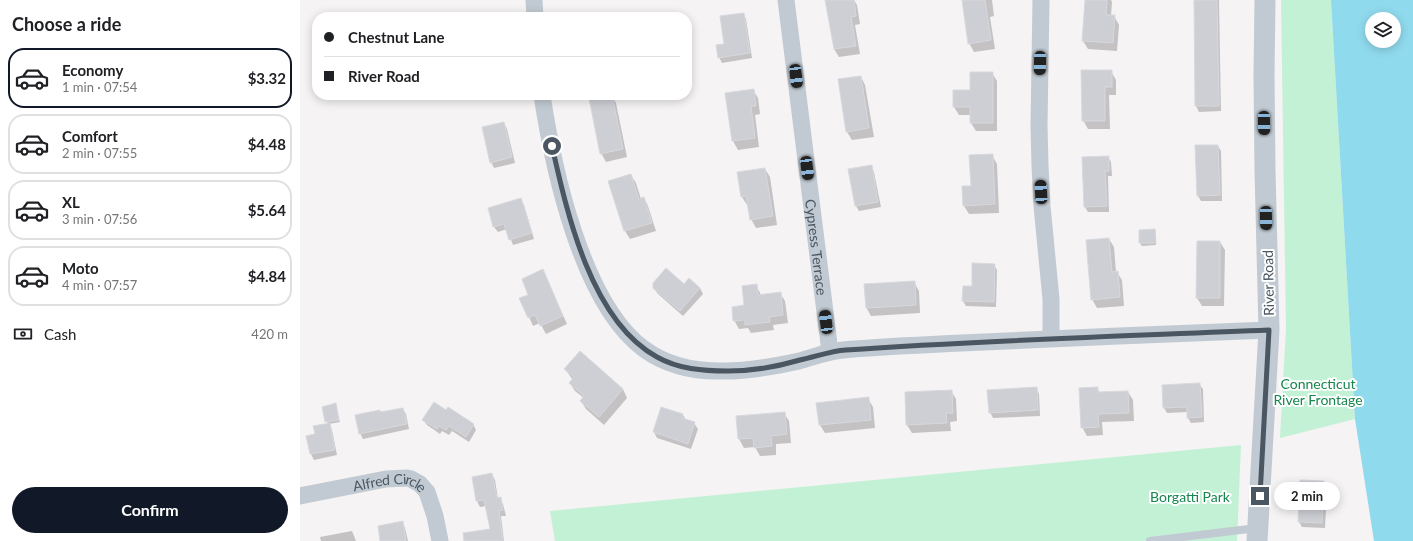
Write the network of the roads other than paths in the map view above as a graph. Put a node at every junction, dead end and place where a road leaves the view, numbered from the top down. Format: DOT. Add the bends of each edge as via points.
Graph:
graph roads {
  1 [pos="534,0"];
  2 [pos="786,0"];
  3 [pos="1041,0"];
  4 [pos="1265,0"];
  5 [pos="535,12"];
  6 [pos="543,100"];
  7 [pos="1269,330"];
  8 [pos="1051,338"];
  9 [pos="830,352"];
  10 [pos="300,496"];
  11 [pos="1257,534"];
  12 [pos="440,541"];
  13 [pos="1150,541"];
  1 -- 5 [label="street"];
  2 -- 9 [label="street, Cypress Terrace"];
  3 -- 8 [label="street" via="1040,166 1051,299"];
  4 -- 7 [label="street, River Road" via="1264,147"];
  6 -- 9 [label="street" via="563,194 583,256 605,304 643,348 671,364 708,371 763,368"];
  7 -- 8 [label="street"];
  7 -- 11 [label="street, River Road"];
  8 -- 9 [label="street"];
  10 -- 12 [label="street, Alfred Circle" via="386,479 411,479 427,492"];
  11 -- 13 [label="lane"];
}
